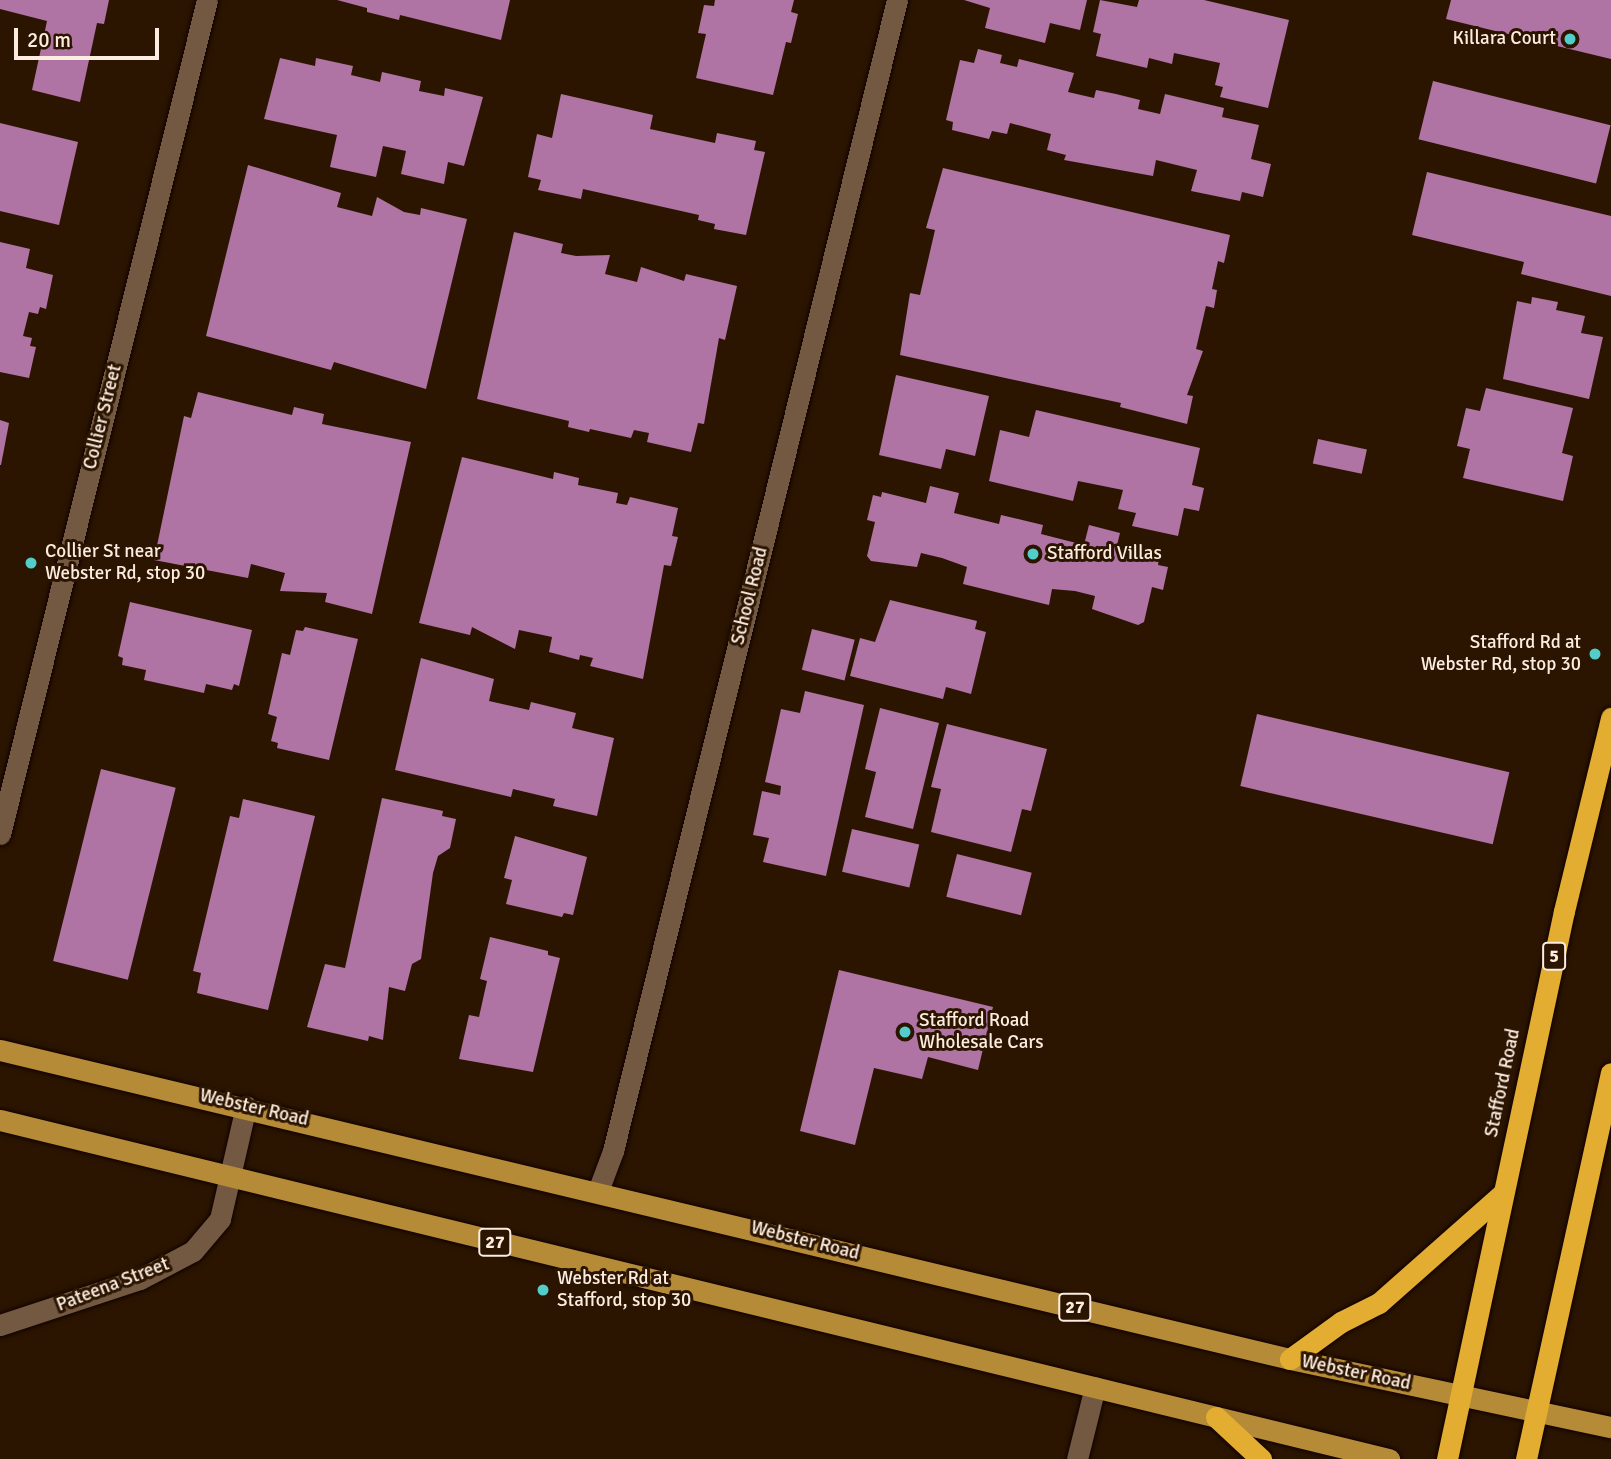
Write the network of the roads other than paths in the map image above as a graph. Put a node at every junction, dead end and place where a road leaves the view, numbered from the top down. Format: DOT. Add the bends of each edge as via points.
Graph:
graph roads {
  1 [pos="206,0"];
  2 [pos="897,0"];
  3 [pos="1611,718"];
  4 [pos="0,834"];
  5 [pos="0,1050"];
  6 [pos="1611,1073"];
  7 [pos="246,1106"];
  8 [pos="0,1120"];
  9 [pos="231,1178"];
  10 [pos="598,1191"];
  11 [pos="1502,1194"];
  12 [pos="0,1325"];
  13 [pos="1290,1359"];
  14 [pos="1095,1387"];
  15 [pos="1460,1396"];
  16 [pos="1536,1412"];
  17 [pos="1216,1417"];
  18 [pos="1611,1427"];
  19 [pos="1077,1459"];
  20 [pos="1261,1459"];
  21 [pos="1389,1459"];
  22 [pos="1447,1459"];
  23 [pos="1526,1459"];
  1 -- 4 [label="street, Collier Street"];
  2 -- 10 [label="street, School Road" via="613,1151"];
  3 -- 11 [label="highway, Stafford Road / 5"];
  5 -- 7 [label="main road, Webster Road / 27"];
  6 -- 16 [label="highway"];
  7 -- 9 [label="street, Pateena Street"];
  7 -- 10 [label="main road, Webster Road / 27"];
  8 -- 9 [label="main road, 27"];
  9 -- 12 [label="street, Pateena Street" via="220,1220 193,1251 140,1279"];
  9 -- 14 [label="main road, 27"];
  10 -- 13 [label="main road, Webster Road / 27"];
  11 -- 13 [label="highway" via="1379,1303 1341,1322"];
  11 -- 15 [label="highway, Stafford Road / 5"];
  13 -- 15 [label="main road, Webster Road / 27"];
  14 -- 17 [label="main road, 27"];
  14 -- 19 [label="street"];
  15 -- 16 [label="main road, Webster Road / 27"];
  15 -- 22 [label="highway, Stafford Road / 5"];
  16 -- 18 [label="main road, Webster Road"];
  16 -- 23 [label="highway"];
  17 -- 20 [label="highway"];
  17 -- 21 [label="main road, 27"];
}
